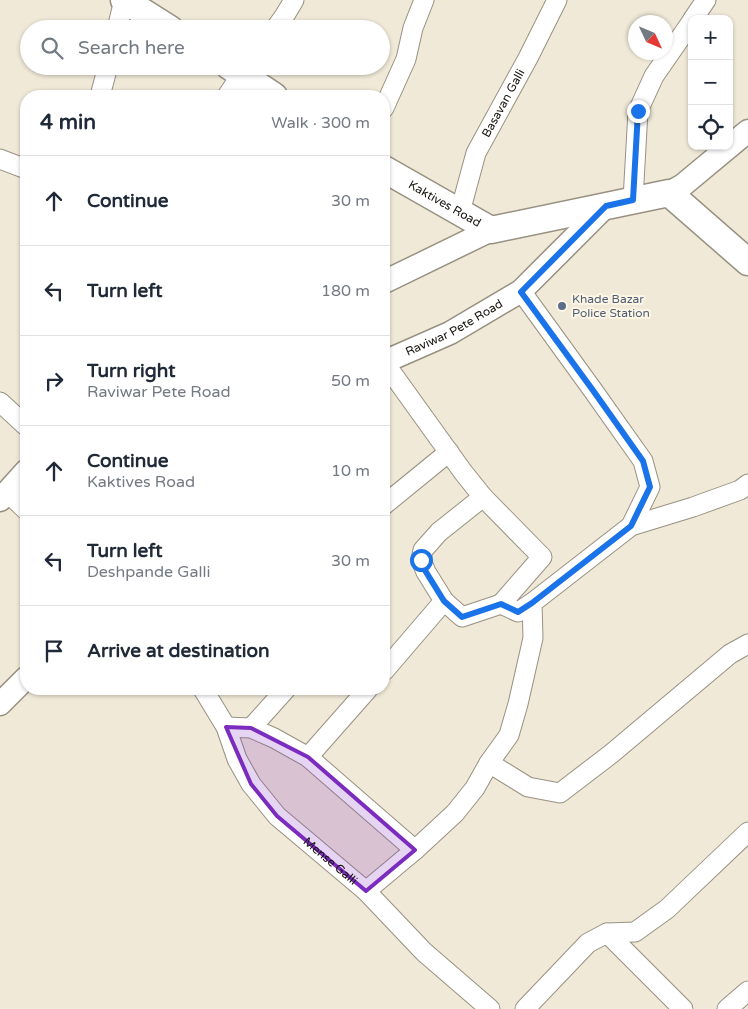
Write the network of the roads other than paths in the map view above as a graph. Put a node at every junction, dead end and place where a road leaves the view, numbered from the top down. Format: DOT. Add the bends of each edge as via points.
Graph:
graph roads {
  1 [pos="124,0"];
  2 [pos="294,0"];
  3 [pos="424,0"];
  4 [pos="557,0"];
  5 [pos="706,0"];
  6 [pos="696,15"];
  7 [pos="119,20"];
  8 [pos="156,20"];
  9 [pos="281,20"];
  10 [pos="688,26"];
  11 [pos="106,75"];
  12 [pos="236,75"];
  13 [pos="247,75"];
  14 [pos="102,90"];
  15 [pos="230,90"];
  16 [pos="266,90"];
  17 [pos="390,95"];
  18 [pos="748,131"];
  19 [pos="0,160"];
  20 [pos="20,167"];
  21 [pos="390,171"];
  22 [pos="669,193"];
  23 [pos="633,200"];
  24 [pos="606,206"];
  25 [pos="460,212"];
  26 [pos="491,230"];
  27 [pos="748,262"];
  28 [pos="390,279"];
  29 [pos="521,292"];
  30 [pos="390,359"];
  31 [pos="390,370"];
  32 [pos="0,402"];
  33 [pos="20,420"];
  34 [pos="449,452"];
  35 [pos="20,478"];
  36 [pos="748,484"];
  37 [pos="4,496"];
  38 [pos="483,496"];
  39 [pos="390,500"];
  40 [pos="20,506"];
  41 [pos="631,526"];
  42 [pos="444,601"];
  43 [pos="532,603"];
  44 [pos="501,604"];
  45 [pos="748,644"];
  46 [pos="390,664"];
  47 [pos="20,684"];
  48 [pos="207,695"];
  49 [pos="281,695"];
  50 [pos="363,695"];
  51 [pos="0,704"];
  52 [pos="226,727"];
  53 [pos="251,728"];
  54 [pos="308,757"];
  55 [pos="489,763"];
  56 [pos="748,832"];
  57 [pos="415,850"];
  58 [pos="366,891"];
  59 [pos="607,933"];
  60 [pos="748,991"];
  61 [pos="490,1009"];
  62 [pos="525,1009"];
  63 [pos="682,1009"];
  64 [pos="727,1009"];
  1 -- 7 [label="street"];
  1 -- 8 [label="main road"];
  2 -- 9 [label="street"];
  3 -- 17 [label="street" via="406,60"];
  4 -- 25 [label="street, Basavan Galli" via="476,153"];
  5 -- 6 [label="street"];
  10 -- 23 [label="street" via="654,76 638,111"];
  11 -- 14 [label="street"];
  12 -- 15 [label="street"];
  13 -- 16 [label="main road"];
  18 -- 22 [label="street"];
  19 -- 20 [label="street"];
  21 -- 25 [label="main road, Kaktives Road"];
  22 -- 23 [label="main road, Kaktives Road"];
  22 -- 27 [label="main road"];
  23 -- 24 [label="main road, Kaktives Road"];
  24 -- 26 [label="main road, Kaktives Road"];
  24 -- 29 [label="street, Raviwar Pete Road"];
  25 -- 26 [label="main road, Kaktives Road"];
  26 -- 28 [label="street"];
  29 -- 30 [label="street, Raviwar Pete Road" via="450,333"];
  29 -- 41 [label="street" via="643,461 650,487"];
  31 -- 34 [label="street"];
  32 -- 33 [label="street"];
  34 -- 38 [label="street"];
  34 -- 39 [label="street"];
  35 -- 37 [label="street"];
  36 -- 41 [label="street" via="740,490"];
  37 -- 40 [label="street"];
  38 -- 42 [label="street" via="439,532 423,550 421,560"];
  38 -- 44 [label="street" via="542,557"];
  41 -- 43 [label="street"];
  42 -- 44 [label="street" via="462,617"];
  42 -- 46 [label="street"];
  43 -- 44 [label="street" via="518,612"];
  43 -- 55 [label="street" via="533,638 518,704 509,735"];
  45 -- 55 [label="street" via="730,654 560,793 528,787"];
  47 -- 51 [label="street"];
  48 -- 52 [label="street, Mense Galli"];
  49 -- 53 [label="street"];
  50 -- 54 [label="street"];
  52 -- 53 [label="street"];
  52 -- 58 [label="street, Mense Galli" via="237,759 251,784 277,816"];
  53 -- 54 [label="street"];
  54 -- 57 [label="street"];
  55 -- 57 [label="street" via="475,788 455,812"];
  56 -- 59 [label="street" via="667,908 636,932"];
  57 -- 58 [label="street"];
  58 -- 61 [label="street, Mense Galli" via="424,952"];
  59 -- 62 [label="street" via="588,943"];
  59 -- 63 [label="street"];
  60 -- 64 [label="street"];
}
